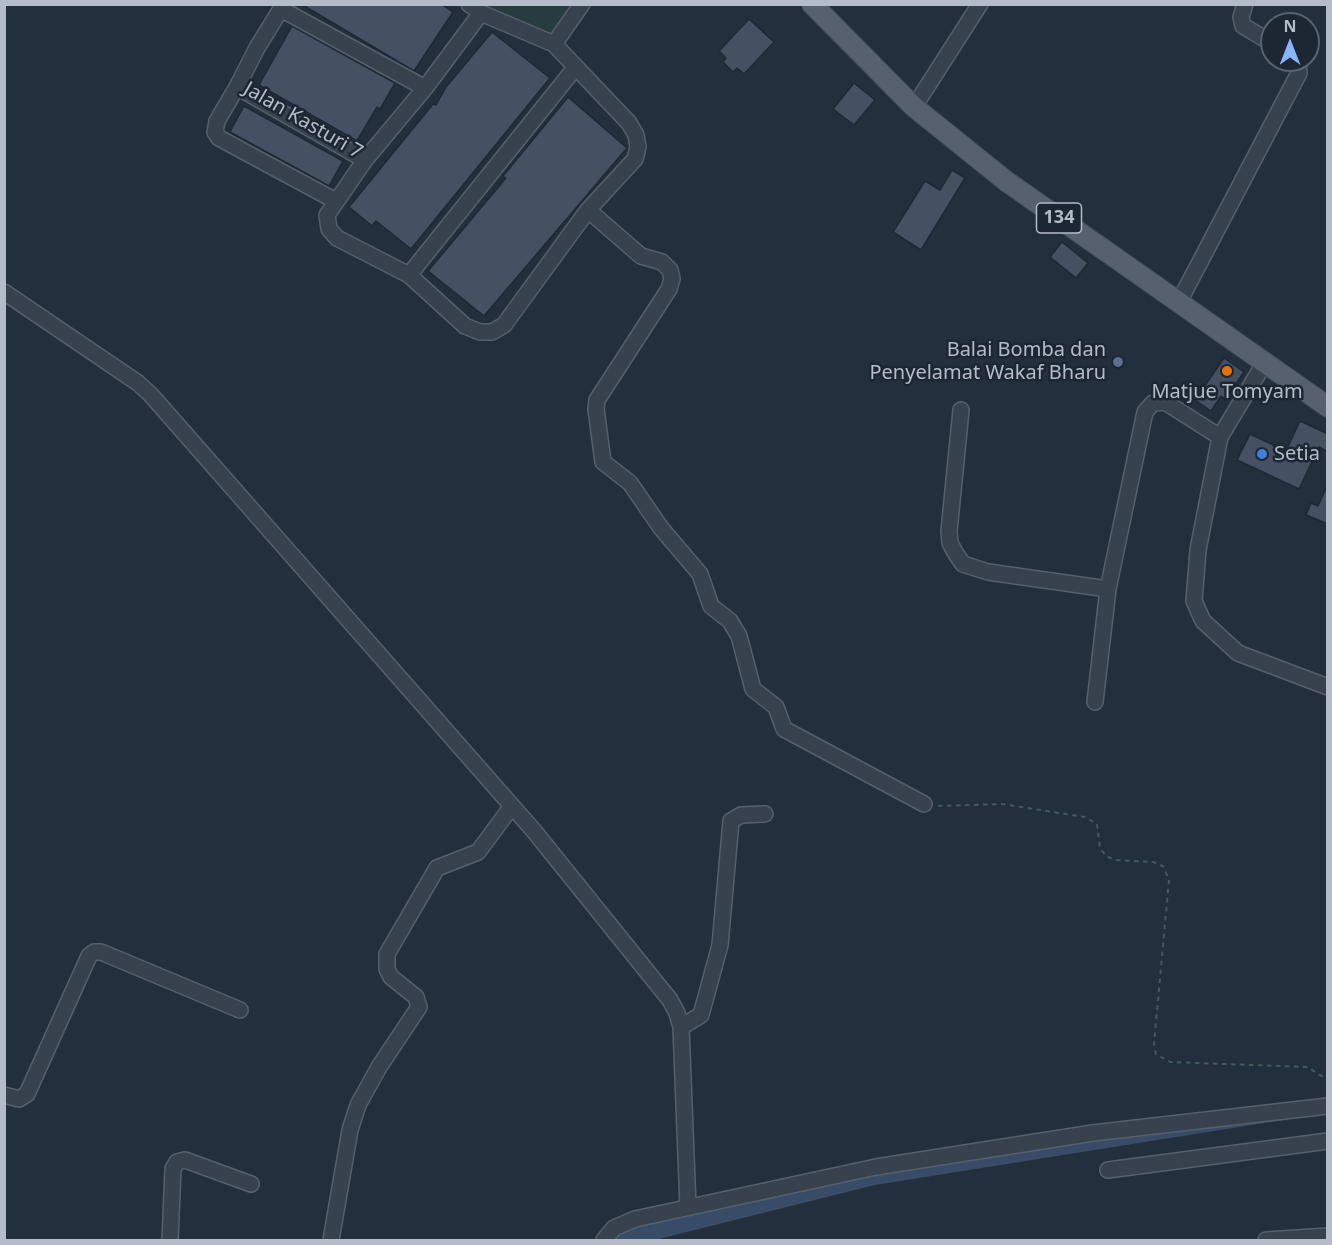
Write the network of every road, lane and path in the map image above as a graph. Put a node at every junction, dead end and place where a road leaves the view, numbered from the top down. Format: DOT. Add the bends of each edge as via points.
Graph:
graph roads {
  1 [pos="582,4"];
  2 [pos="812,4"];
  3 [pos="980,4"];
  4 [pos="1245,4"];
  5 [pos="283,7"];
  6 [pos="475,9"];
  7 [pos="1260,36"];
  8 [pos="554,44"];
  9 [pos="574,68"];
  10 [pos="1299,72"];
  11 [pos="237,87"];
  12 [pos="425,88"];
  13 [pos="914,107"];
  14 [pos="365,159"];
  15 [pos="334,201"];
  16 [pos="588,210"];
  17 [pos="409,275"];
  18 [pos="4,292"];
  19 [pos="1179,302"];
  20 [pos="1265,362"];
  21 [pos="1328,407"];
  22 [pos="962,410"];
  23 [pos="1220,437"];
  24 [pos="1108,589"];
  25 [pos="1328,687"];
  26 [pos="1095,702"];
  27 [pos="924,804"];
  28 [pos="512,806"];
  29 [pos="765,814"];
  30 [pos="240,1010"];
  31 [pos="681,1027"];
  32 [pos="1328,1080"];
  33 [pos="4,1095"];
  34 [pos="1328,1106"];
  35 [pos="1328,1142"];
  36 [pos="1108,1170"];
  37 [pos="251,1184"];
  38 [pos="688,1207"];
  39 [pos="1328,1236"];
  40 [pos="170,1240"];
  41 [pos="331,1240"];
  42 [pos="604,1240"];
  43 [pos="1266,1240"];
  1 -- 8 [label="street"];
  2 -- 13 [label="main road, 134"];
  3 -- 13 [label="street"];
  4 -- 7 [label="street" via="1240,17 1244,26"];
  5 -- 11 [label="street, Jalan Kasturi 7"];
  5 -- 12 [label="street"];
  6 -- 8 [label="street"];
  6 -- 12 [label="street, Jalan Kasturi 7"];
  8 -- 9 [label="street"];
  9 -- 16 [label="street" via="629,123 638,147 635,159"];
  9 -- 17 [label="street"];
  10 -- 19 [label="street"];
  11 -- 14 [label="street, Jalan Kasturi 7"];
  11 -- 15 [label="street" via="217,122 215,132 219,138"];
  12 -- 14 [label="street, Jalan Kasturi 7"];
  13 -- 19 [label="main road, 134" via="1006,181"];
  14 -- 15 [label="street"];
  15 -- 17 [label="street" via="327,215 329,229 337,238"];
  16 -- 17 [label="street" via="504,325 492,332 465,326"];
  16 -- 27 [label="street" via="641,256 662,262 672,276 669,289 597,400 603,462 630,483 700,574 711,606 730,621 739,636 753,689 776,707 784,729"];
  18 -- 28 [label="street" via="151,395"];
  19 -- 20 [label="main road, 134"];
  20 -- 21 [label="main road, 134"];
  20 -- 23 [label="street"];
  22 -- 24 [label="street" via="948,531 950,543 963,564 988,572"];
  23 -- 24 [label="street" via="1165,402 1148,407"];
  23 -- 25 [label="street" via="1198,550 1194,602 1197,611 1238,653"];
  24 -- 26 [label="street"];
  27 -- 32 [label="path" via="1002,804 1085,817 1097,824 1100,848 1106,856 1163,866 1169,880 1156,1054 1170,1062 1307,1067"];
  28 -- 31 [label="street" via="670,1000"];
  28 -- 41 [label="street" via="478,852 437,868 387,954 391,977 416,997 419,1007 358,1105"];
  29 -- 31 [label="street" via="741,815 731,821 720,945 701,1015"];
  30 -- 33 [label="street" via="94,951 27,1094 19,1100"];
  31 -- 38 [label="street"];
  34 -- 38 [label="street" via="1093,1133 876,1167"];
  35 -- 36 [label="street"];
  37 -- 40 [label="street" via="185,1160 177,1162 173,1169"];
  38 -- 42 [label="street" via="624,1222"];
  39 -- 43 [label="street"];
}
